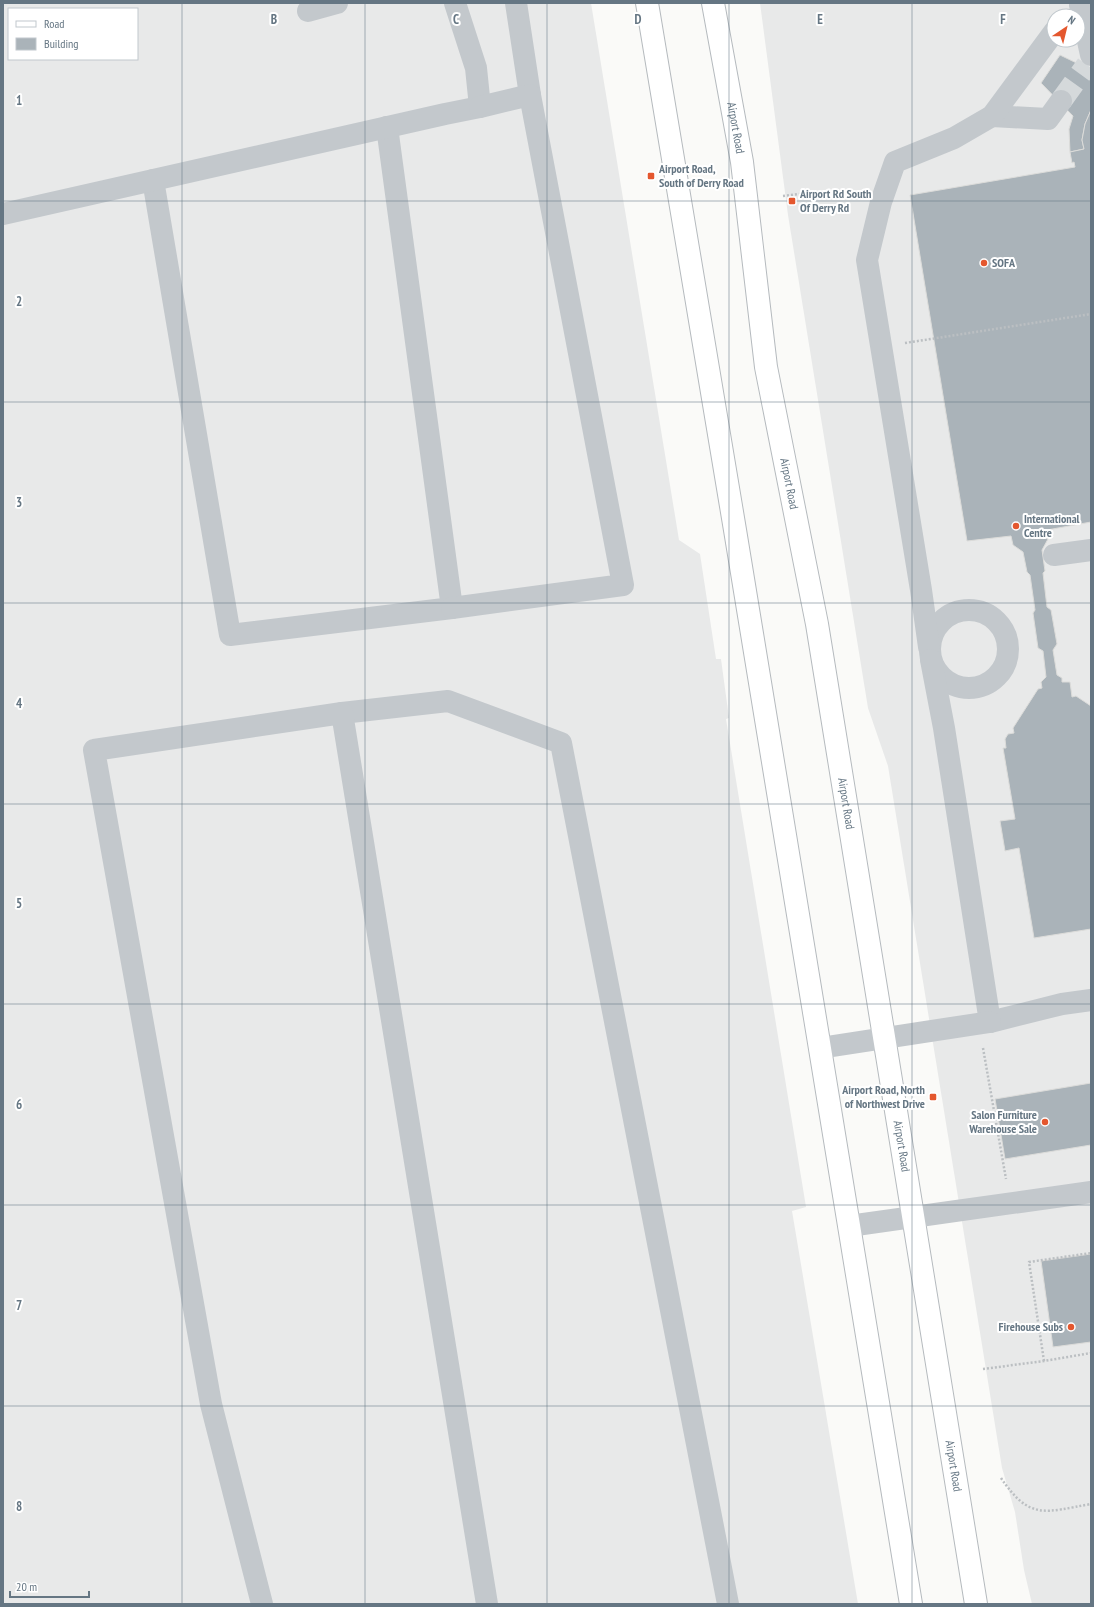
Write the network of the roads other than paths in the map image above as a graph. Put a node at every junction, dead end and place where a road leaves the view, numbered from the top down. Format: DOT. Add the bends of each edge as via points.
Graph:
graph roads {
  1 [pos="336,3"];
  2 [pos="456,3"];
  3 [pos="516,3"];
  4 [pos="647,3"];
  5 [pos="713,3"];
  6 [pos="308,11"];
  7 [pos="1046,43"];
  8 [pos="1086,44"];
  9 [pos="1090,60"];
  10 [pos="530,95"];
  11 [pos="1061,101"];
  12 [pos="480,107"];
  13 [pos="992,116"];
  14 [pos="387,127"];
  15 [pos="152,180"];
  16 [pos="3,214"];
  17 [pos="1091,550"];
  18 [pos="1054,555"];
  19 [pos="452,608"];
  20 [pos="342,713"];
  21 [pos="1091,1000"];
  22 [pos="985,1023"];
  23 [pos="885,1038"];
  24 [pos="820,1048"];
  25 [pos="1091,1192"];
  26 [pos="913,1216"];
  27 [pos="849,1226"];
  28 [pos="262,1604"];
  29 [pos="487,1604"];
  30 [pos="728,1604"];
  31 [pos="910,1604"];
  32 [pos="976,1604"];
  1 -- 6 [label="lane"];
  2 -- 12 [label="lane" via="476,68"];
  3 -- 10 [label="lane"];
  4 -- 24 [label="main road"];
  5 -- 23 [label="main road, Airport Road" via="742,162 766,367 817,624"];
  7 -- 13 [label="lane"];
  8 -- 9 [label="lane"];
  10 -- 12 [label="lane"];
  10 -- 19 [label="lane" via="623,584"];
  11 -- 13 [label="lane" via="1048,119"];
  12 -- 14 [label="lane"];
  13 -- 22 [label="lane" via="954,138 895,162 881,202 867,260 944,728"];
  14 -- 15 [label="lane"];
  14 -- 19 [label="lane"];
  15 -- 16 [label="lane"];
  15 -- 19 [label="lane" via="230,635"];
  17 -- 18 [label="lane"];
  20 -- 28 [label="lane" via="94,750 211,1404"];
  20 -- 29 [label="lane"];
  20 -- 30 [label="lane" via="448,701 561,743"];
  21 -- 22 [label="lane" via="1062,1004"];
  22 -- 23 [label="lane"];
  23 -- 24 [label="lane"];
  23 -- 26 [label="main road, Airport Road"];
  24 -- 27 [label="main road"];
  25 -- 26 [label="lane"];
  26 -- 27 [label="lane"];
  26 -- 32 [label="main road, Airport Road"];
  27 -- 31 [label="main road"];
}
